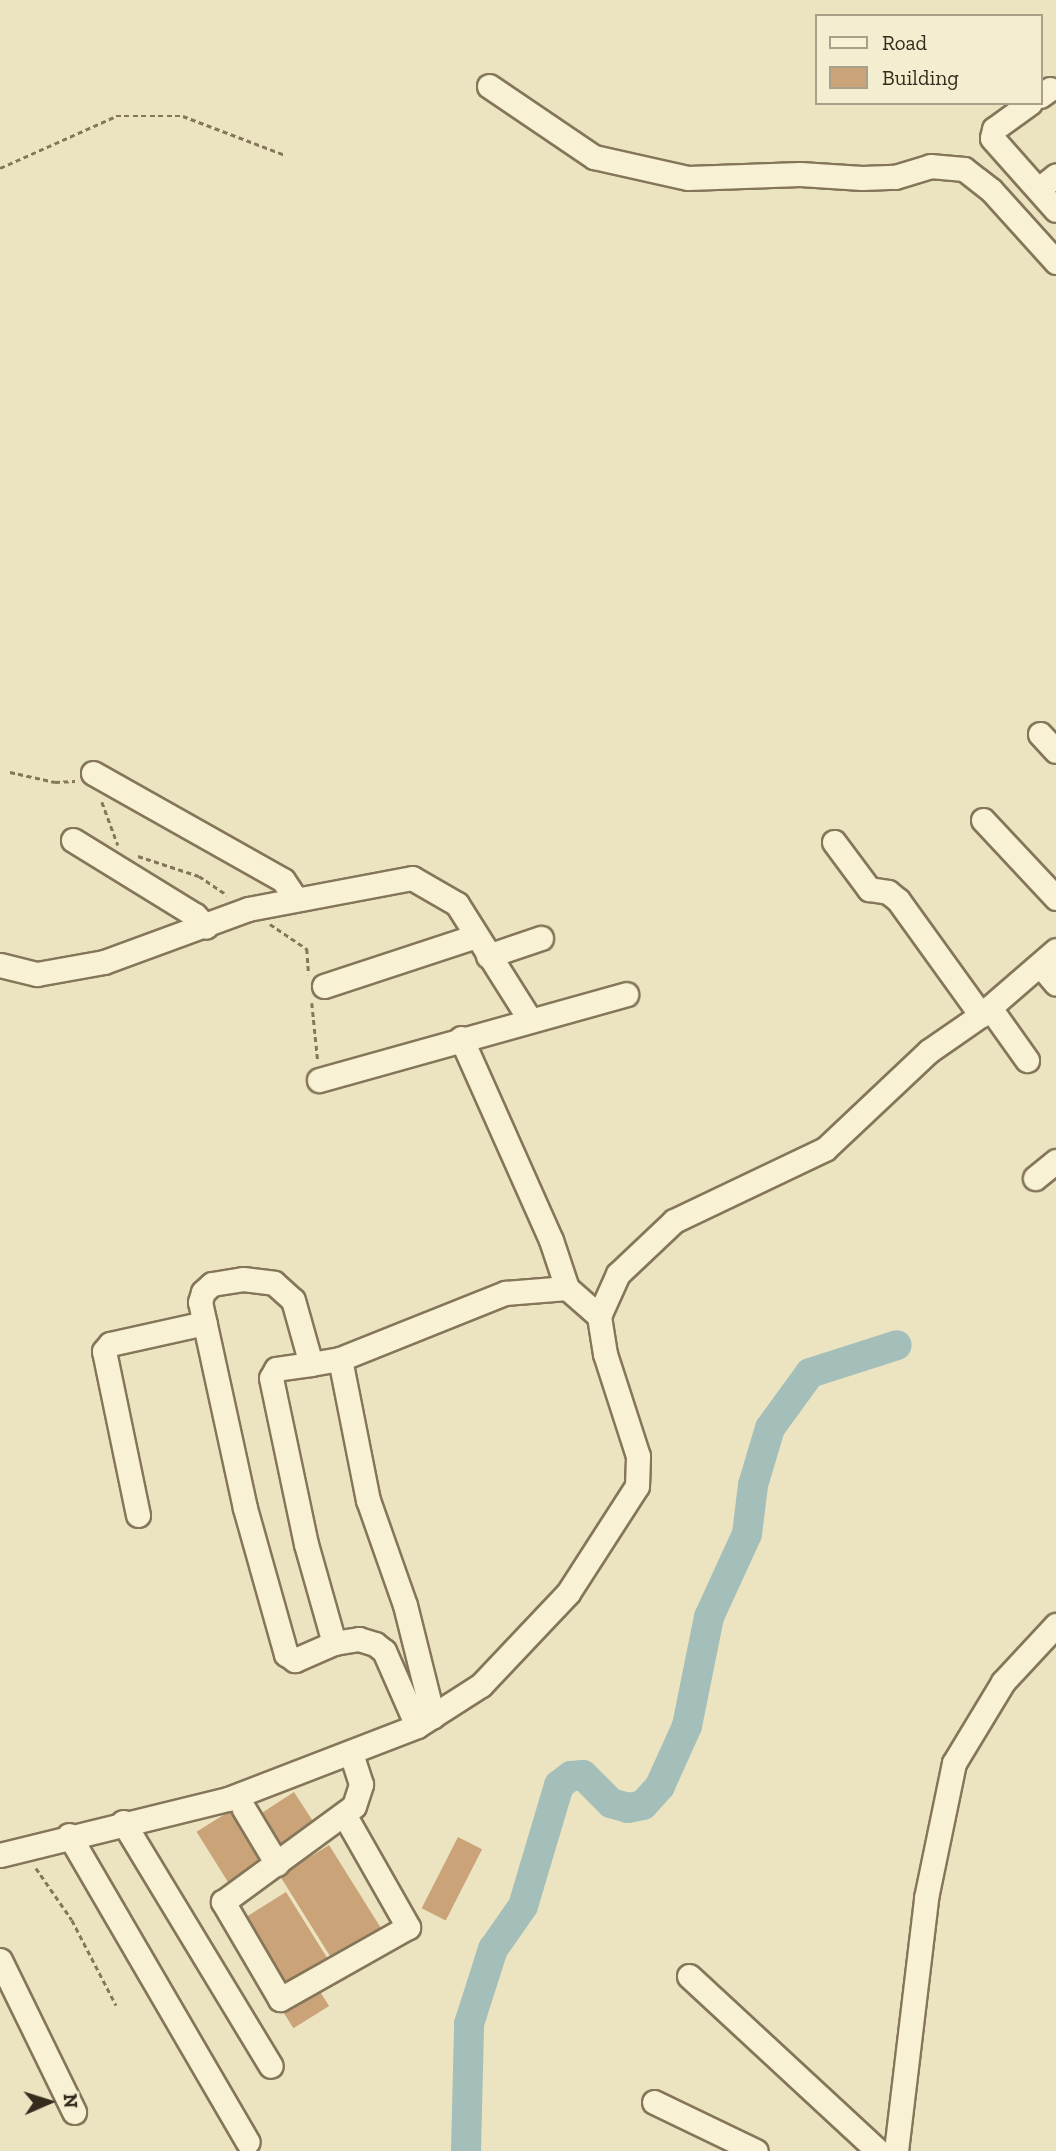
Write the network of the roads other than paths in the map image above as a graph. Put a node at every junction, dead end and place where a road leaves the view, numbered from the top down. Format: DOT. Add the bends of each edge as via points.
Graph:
graph roads {
  1 [pos="489,86"];
  2 [pos="1028,105"];
  3 [pos="1047,182"];
  4 [pos="1056,210"];
  5 [pos="1056,262"];
  6 [pos="93,773"];
  7 [pos="983,820"];
  8 [pos="73,840"];
  9 [pos="834,842"];
  10 [pos="1056,898"];
  11 [pos="296,899"];
  12 [pos="205,927"];
  13 [pos="476,936"];
  14 [pos="541,938"];
  15 [pos="488,956"];
  16 [pos="1049,958"];
  17 [pos="0,965"];
  18 [pos="1056,984"];
  19 [pos="324,986"];
  20 [pos="625,994"];
  21 [pos="986,1012"];
  22 [pos="530,1020"];
  23 [pos="461,1038"];
  24 [pos="1027,1060"];
  25 [pos="319,1080"];
  26 [pos="1056,1161"];
  27 [pos="1035,1178"];
  28 [pos="567,1288"];
  29 [pos="599,1316"];
  30 [pos="205,1322"];
  31 [pos="340,1359"];
  32 [pos="311,1364"];
  33 [pos="138,1515"];
  34 [pos="1056,1625"];
  35 [pos="334,1643"];
  36 [pos="425,1721"];
  37 [pos="351,1753"];
  38 [pos="244,1810"];
  39 [pos="345,1816"];
  40 [pos="123,1822"];
  41 [pos="69,1835"];
  42 [pos="11,1851"];
  43 [pos="276,1864"];
  44 [pos="0,1960"];
  45 [pos="689,1976"];
  46 [pos="271,2066"];
  47 [pos="654,2102"];
  48 [pos="75,2112"];
  49 [pos="248,2141"];
  50 [pos="756,2151"];
  51 [pos="878,2151"];
  52 [pos="896,2151"];
  1 -- 5 [label="street" via="594,157 688,178 884,177 930,166 964,169 991,190"];
  2 -- 3 [label="street" via="992,134"];
  3 -- 4 [label="street"];
  6 -- 11 [label="street" via="283,880"];
  7 -- 10 [label="street"];
  8 -- 12 [label="street" via="195,915"];
  9 -- 21 [label="street" via="869,888 888,892 898,900"];
  11 -- 12 [label="street" via="248,909"];
  11 -- 13 [label="street" via="412,878 457,904"];
  12 -- 17 [label="street" via="104,962 37,974"];
  13 -- 15 [label="street"];
  13 -- 19 [label="street"];
  14 -- 15 [label="street"];
  15 -- 22 [label="street"];
  16 -- 18 [label="street"];
  16 -- 21 [label="street"];
  20 -- 22 [label="street"];
  21 -- 24 [label="street"];
  21 -- 29 [label="street" via="929,1051 825,1149 674,1222 618,1274"];
  22 -- 23 [label="street"];
  23 -- 25 [label="street"];
  23 -- 28 [label="street" via="551,1240"];
  26 -- 27 [label="street"];
  28 -- 29 [label="street"];
  28 -- 31 [label="street" via="505,1293"];
  29 -- 36 [label="street" via="605,1353 638,1456 637,1486 568,1593 481,1685"];
  30 -- 32 [label="street" via="200,1302 212,1284 243,1279 274,1283 293,1300"];
  30 -- 33 [label="street" via="110,1344 104,1351"];
  30 -- 35 [label="street" via="246,1508 286,1654 295,1660"];
  31 -- 32 [label="street"];
  31 -- 36 [label="street" via="368,1500 405,1605"];
  32 -- 35 [label="street" via="275,1369 271,1378 306,1544"];
  34 -- 52 [label="street" via="1003,1682 954,1763 926,1898"];
  35 -- 36 [label="street" via="359,1639 384,1651"];
  36 -- 37 [label="street"];
  37 -- 39 [label="street" via="361,1795"];
  37 -- 40 [label="street" via="228,1799"];
  38 -- 43 [label="street"];
  39 -- 43 [label="street"];
  39 -- 43 [label="street" via="408,1927 282,1999 223,1905"];
  40 -- 41 [label="street"];
  40 -- 46 [label="street"];
  41 -- 42 [label="street"];
  41 -- 49 [label="street"];
  44 -- 48 [label="street"];
  45 -- 51 [label="street"];
  47 -- 50 [label="street"];
}
